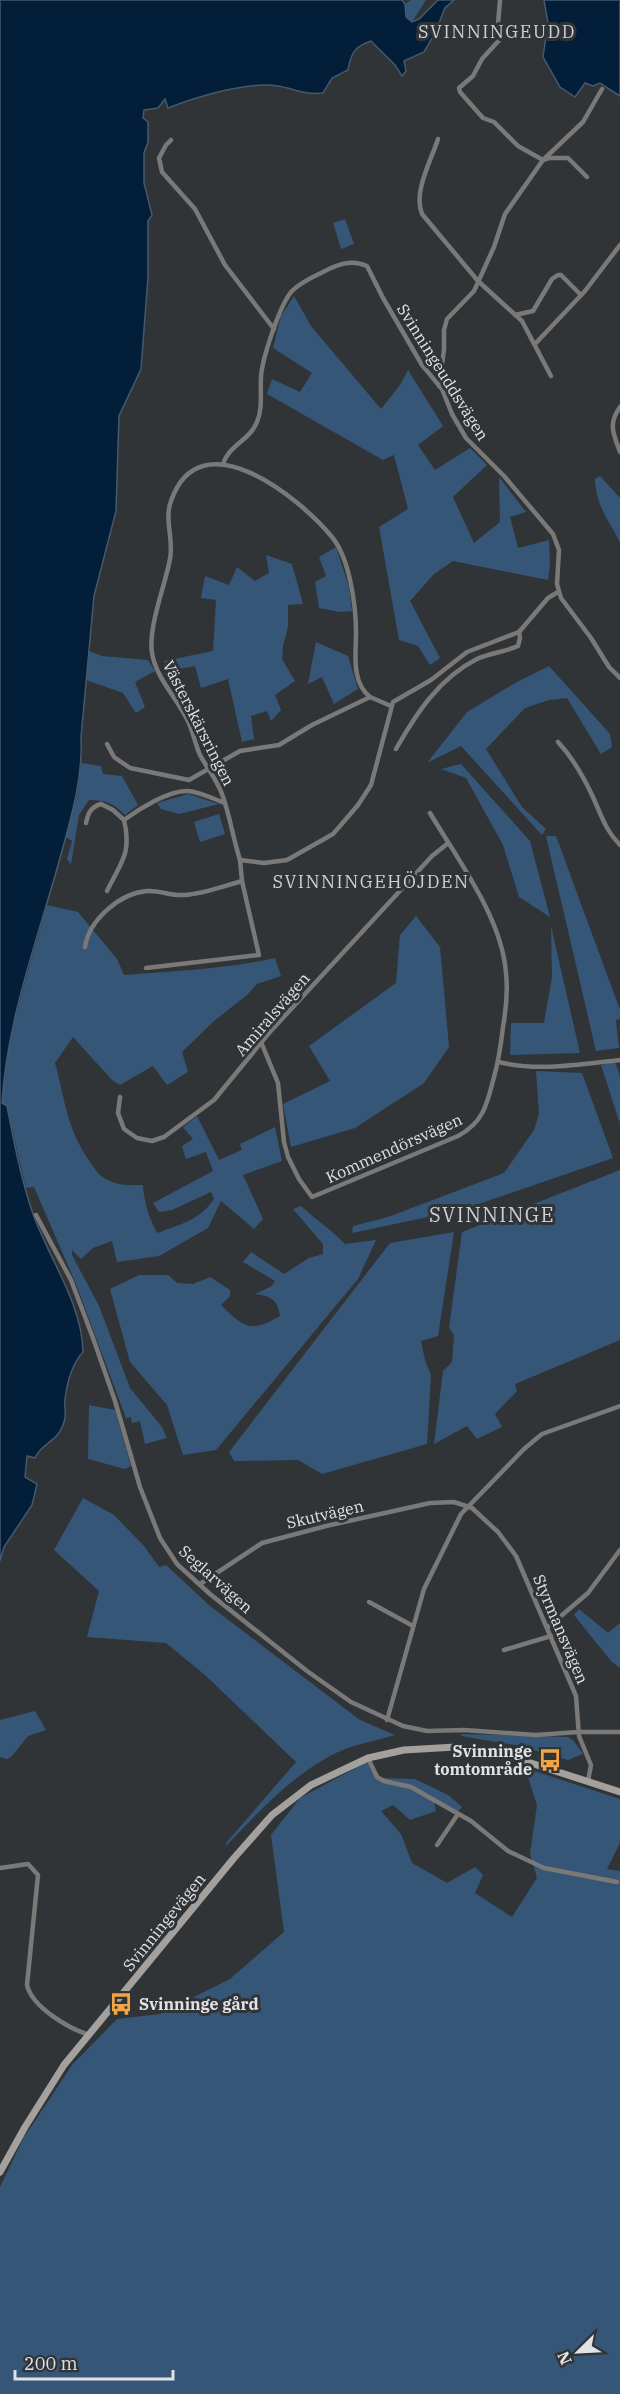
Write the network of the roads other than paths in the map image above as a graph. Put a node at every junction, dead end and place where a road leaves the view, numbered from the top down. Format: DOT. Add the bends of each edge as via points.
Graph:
graph roads {
  1 [pos="500,0"];
  2 [pos="602,89"];
  3 [pos="438,139"];
  4 [pos="171,140"];
  5 [pos="557,147"];
  6 [pos="562,157"];
  7 [pos="543,160"];
  8 [pos="587,177"];
  9 [pos="620,245"];
  10 [pos="478,281"];
  11 [pos="581,295"];
  12 [pos="515,315"];
  13 [pos="274,329"];
  14 [pos="535,344"];
  15 [pos="551,376"];
  16 [pos="439,386"];
  17 [pos="620,407"];
  18 [pos="620,452"];
  19 [pos="223,464"];
  20 [pos="558,592"];
  21 [pos="519,632"];
  22 [pos="620,678"];
  23 [pos="370,697"];
  24 [pos="391,706"];
  25 [pos="558,742"];
  26 [pos="107,744"];
  27 [pos="396,749"];
  28 [pos="209,770"];
  29 [pos="225,802"];
  30 [pos="430,813"];
  31 [pos="124,820"];
  32 [pos="86,823"];
  33 [pos="447,844"];
  34 [pos="620,845"];
  35 [pos="240,860"];
  36 [pos="242,881"];
  37 [pos="107,891"];
  38 [pos="86,947"];
  39 [pos="146,968"];
  40 [pos="261,1042"];
  41 [pos="620,1060"];
  42 [pos="499,1062"];
  43 [pos="120,1097"];
  44 [pos="36,1215"];
  45 [pos="620,1406"];
  46 [pos="467,1506"];
  47 [pos="620,1551"];
  48 [pos="200,1584"];
  49 [pos="369,1602"];
  50 [pos="413,1626"];
  51 [pos="548,1627"];
  52 [pos="551,1636"];
  53 [pos="504,1650"];
  54 [pos="387,1720"];
  55 [pos="578,1732"];
  56 [pos="620,1732"];
  57 [pos="368,1758"];
  58 [pos="588,1781"];
  59 [pos="620,1792"];
  60 [pos="458,1814"];
  61 [pos="436,1845"];
  62 [pos="0,1868"];
  63 [pos="619,1883"];
  64 [pos="89,2035"];
  65 [pos="0,2172"];
  1 -- 7 [label="street" via="502,37 459,88 483,117 494,122 518,146"];
  2 -- 5 [label="street" via="583,122"];
  3 -- 10 [label="street" via="418,202 428,223"];
  4 -- 13 [label="street" via="159,158 162,172 195,209 225,265"];
  5 -- 6 [label="street"];
  5 -- 7 [label="street"];
  6 -- 7 [label="street"];
  6 -- 8 [label="street" via="571,159"];
  7 -- 10 [label="street" via="504,214"];
  9 -- 11 [label="street"];
  10 -- 12 [label="street"];
  10 -- 16 [label="street" via="445,324"];
  11 -- 12 [label="street" via="559,274 533,311"];
  11 -- 14 [label="street"];
  12 -- 14 [label="street"];
  13 -- 16 [label="street, Svinningeuddsvägen" via="290,293 300,284 341,264 359,262 371,272 417,356"];
  13 -- 19 [label="street, Svinningeuddsvägen" via="261,373 258,419 252,431 228,452"];
  14 -- 15 [label="street"];
  16 -- 20 [label="street, Svinningeuddsvägen" via="466,438 553,534 560,559"];
  17 -- 18 [label="street" via="612,419"];
  19 -- 23 [label="street" via="279,490 313,516 337,544 353,598 356,664 363,689"];
  19 -- 28 [label="street, Västerskärsringen" via="209,463 192,470 171,499 171,554 152,645 156,666 188,721"];
  20 -- 21 [label="street"];
  20 -- 22 [label="street"];
  21 -- 24 [label="street" via="467,652"];
  21 -- 27 [label="street" via="518,645 478,659 433,693"];
  23 -- 24 [label="street"];
  23 -- 28 [label="street" via="279,745 240,751"];
  24 -- 35 [label="street" via="371,785 337,830 287,860"];
  25 -- 34 [label="street" via="575,763 605,827"];
  26 -- 28 [label="street" via="114,757 130,768 189,780"];
  28 -- 29 [label="street, Västerskärsringen"];
  29 -- 31 [label="street" via="188,791 160,799"];
  29 -- 35 [label="street, Västerskärsringen"];
  30 -- 33 [label="street, Kommendörsvägen"];
  31 -- 32 [label="street" via="101,804 94,807"];
  31 -- 37 [label="street" via="128,837 126,855"];
  33 -- 40 [label="street, Amiralsvägen"];
  33 -- 42 [label="street, Kommendörsvägen" via="480,898 503,956 507,995"];
  35 -- 36 [label="street, Västerskärsringen"];
  36 -- 38 [label="street" via="185,895 148,891 124,899 99,919"];
  36 -- 39 [label="street, Västerskärsringen" via="259,955"];
  40 -- 42 [label="street, Kommendörsvägen" via="278,1083 288,1157 312,1197 470,1129 486,1105"];
  40 -- 43 [label="street, Amiralsvägen" via="214,1100 160,1140 145,1140 125,1130 119,1118"];
  41 -- 42 [label="street" via="551,1066"];
  44 -- 48 [label="street, Seglarvägen" via="70,1280 93,1338 160,1538 171,1557"];
  45 -- 46 [label="street" via="542,1434"];
  46 -- 48 [label="street, Skutvägen" via="436,1502 274,1539 244,1553"];
  46 -- 50 [label="street" via="423,1589"];
  46 -- 51 [label="street, Styrmansvägen" via="498,1532 512,1550"];
  47 -- 51 [label="street" via="588,1593"];
  48 -- 54 [label="street, Seglarvägen" via="307,1671 351,1702"];
  49 -- 50 [label="street"];
  50 -- 54 [label="street"];
  51 -- 52 [label="street, Styrmansvägen"];
  52 -- 53 [label="street"];
  52 -- 55 [label="street, Styrmansvägen" via="576,1696"];
  54 -- 55 [label="street, Seglarvägen" via="427,1731 537,1735"];
  55 -- 56 [label="street, Seglarvägen"];
  55 -- 58 [label="street, Styrmansvägen" via="591,1761"];
  57 -- 58 [label="main road, Svinningevägen" via="421,1748 473,1748"];
  57 -- 60 [label="street" via="377,1777 411,1787"];
  57 -- 64 [label="main road, Svinningevägen" via="311,1785 272,1815"];
  58 -- 59 [label="main road, Svinningevägen"];
  60 -- 61 [label="street"];
  60 -- 63 [label="street" via="508,1851 544,1868"];
  62 -- 64 [label="street" via="28,1864 38,1875 27,1985 30,1995 37,2004"];
  64 -- 65 [label="main road, Svinningevägen" via="50,2085"];
}
